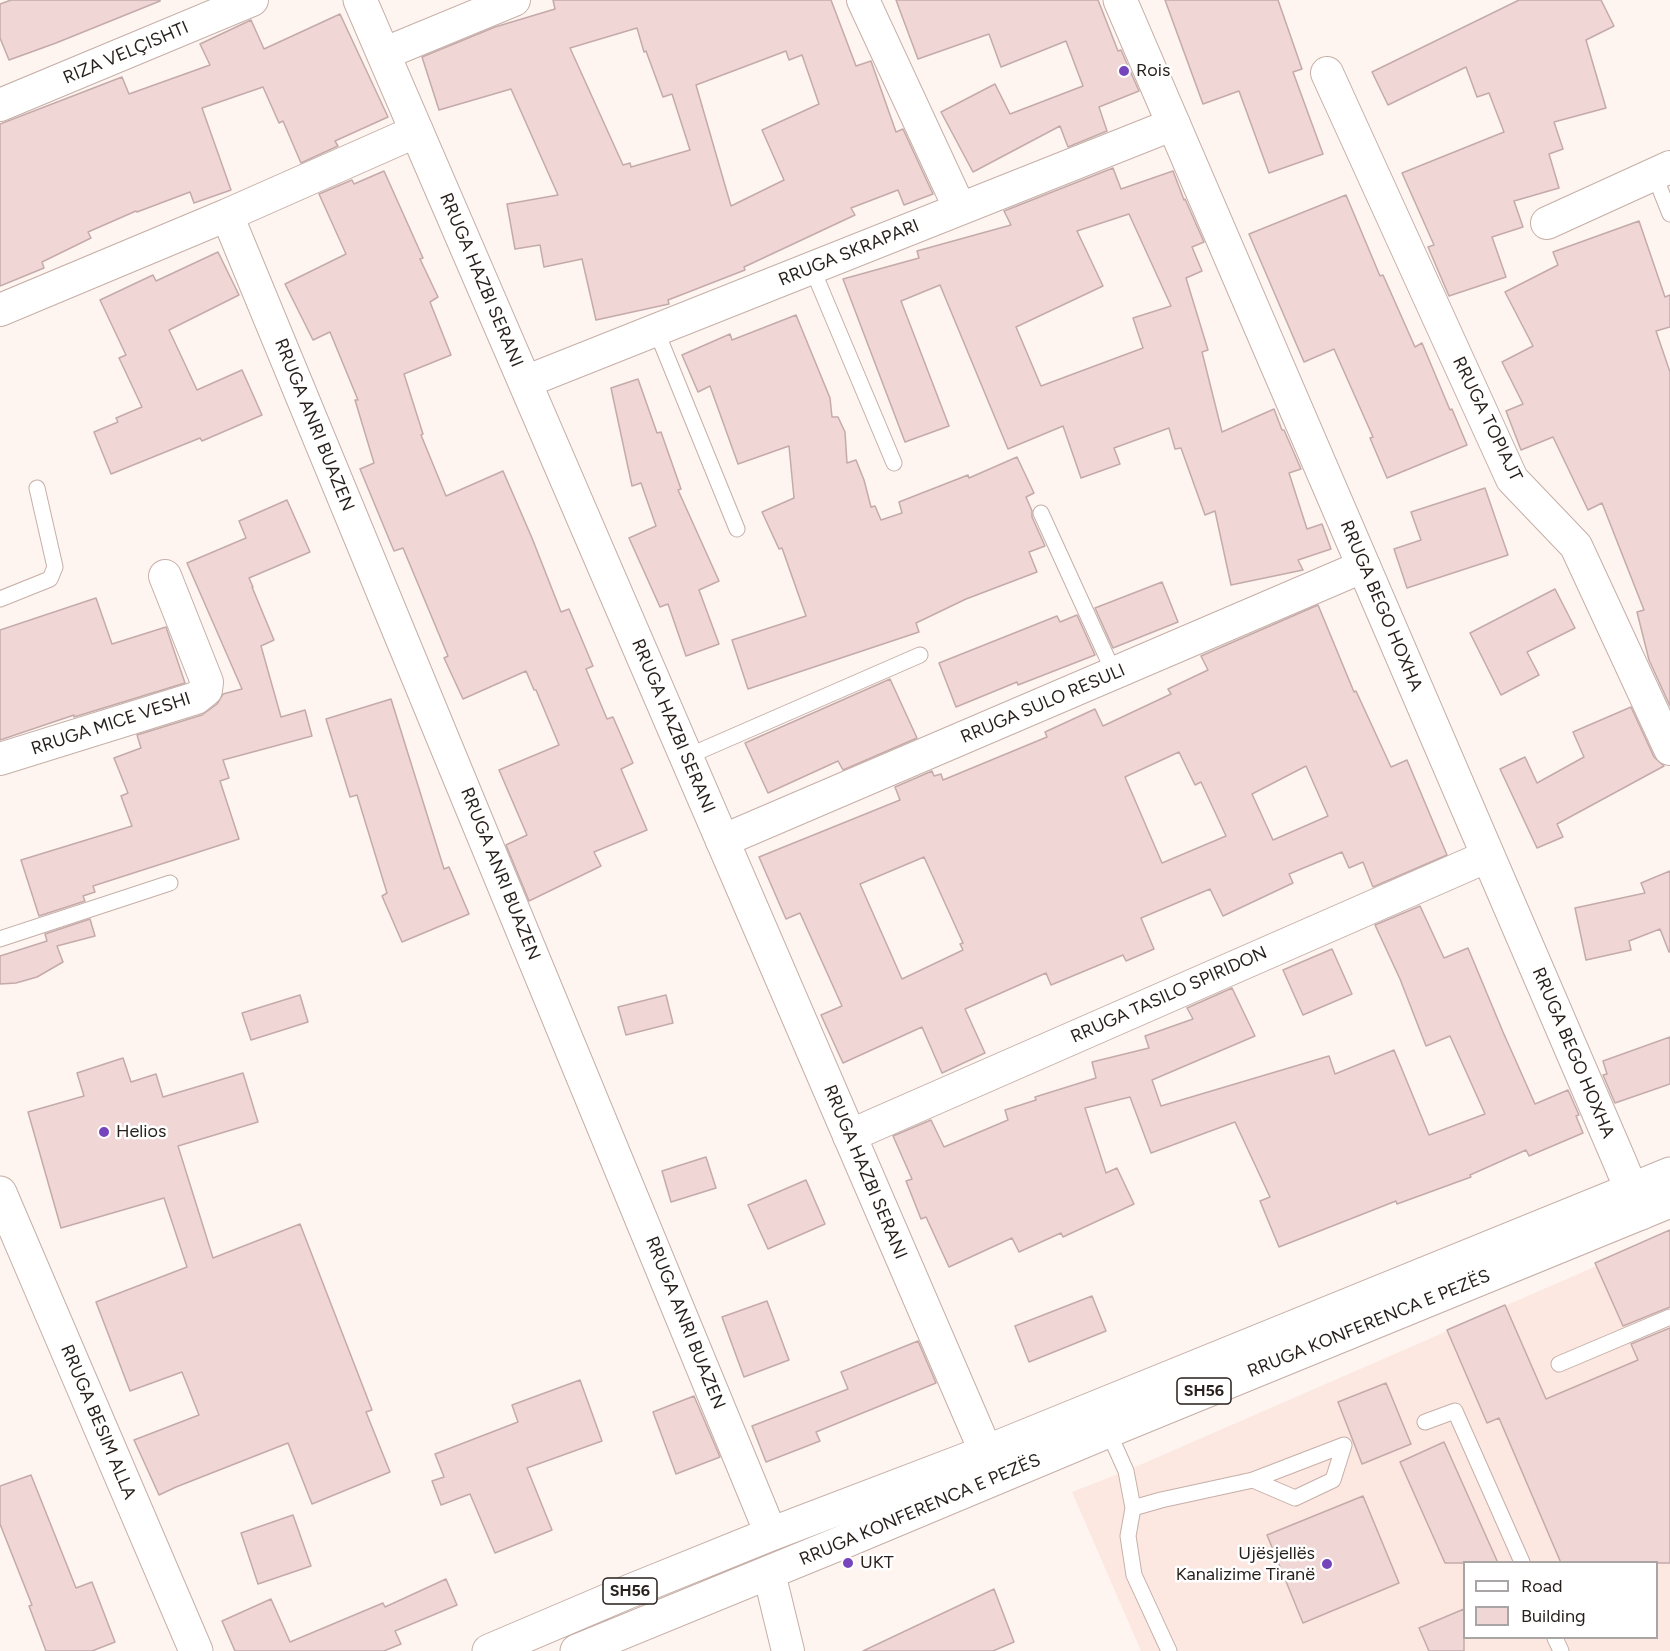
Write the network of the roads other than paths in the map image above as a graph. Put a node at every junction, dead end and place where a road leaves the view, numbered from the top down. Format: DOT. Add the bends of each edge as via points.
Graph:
graph roads {
  1 [pos="252,0"];
  2 [pos="360,0"];
  3 [pos="514,0"];
  4 [pos="862,0"];
  5 [pos="1120,0"];
  6 [pos="383,54"];
  7 [pos="1327,74"];
  8 [pos="0,105"];
  9 [pos="1174,124"];
  10 [pos="417,131"];
  11 [pos="1662,171"];
  12 [pos="960,209"];
  13 [pos="227,214"];
  14 [pos="1670,214"];
  15 [pos="1547,223"];
  16 [pos="812,268"];
  17 [pos="0,310"];
  18 [pos="656,330"];
  19 [pos="525,382"];
  20 [pos="894,464"];
  21 [pos="37,488"];
  22 [pos="1041,513"];
  23 [pos="737,529"];
  24 [pos="1364,566"];
  25 [pos="165,576"];
  26 [pos="0,599"];
  27 [pos="920,655"];
  28 [pos="1114,673"];
  29 [pos="1670,749"];
  30 [pos="686,757"];
  31 [pos="0,759"];
  32 [pos="723,841"];
  33 [pos="1488,856"];
  34 [pos="170,883"];
  35 [pos="0,939"];
  36 [pos="849,1136"];
  37 [pos="1670,1174"];
  38 [pos="1648,1201"];
  39 [pos="2,1203"];
  40 [pos="1670,1317"];
  41 [pos="1559,1364"];
  42 [pos="1425,1422"];
  43 [pos="1108,1431"];
  44 [pos="986,1452"];
  45 [pos="1253,1480"];
  46 [pos="1134,1509"];
  47 [pos="771,1534"];
  48 [pos="1521,1561"];
  49 [pos="769,1573"];
  50 [pos="196,1651"];
  51 [pos="489,1651"];
  52 [pos="577,1651"];
  53 [pos="788,1651"];
  54 [pos="1169,1651"];
  1 -- 8 [label="street, RIZA VELÇISHTI"];
  2 -- 6 [label="street, RRUGA HAZBI SERANI"];
  3 -- 6 [label="street"];
  4 -- 12 [label="street"];
  5 -- 9 [label="street, RRUGA BEGO HOXHA"];
  6 -- 10 [label="street, RRUGA HAZBI SERANI"];
  7 -- 29 [label="street, RRUGA TOPIAJT" via="1512,479 1576,546"];
  9 -- 12 [label="street, RRUGA SKRAPARI"];
  9 -- 24 [label="street, RRUGA BEGO HOXHA"];
  10 -- 13 [label="street"];
  10 -- 19 [label="street, RRUGA HAZBI SERANI"];
  11 -- 14 [label="lane"];
  11 -- 15 [label="street"];
  12 -- 16 [label="street, RRUGA SKRAPARI"];
  13 -- 17 [label="street"];
  13 -- 47 [label="street, RRUGA ANRI BUAZEN"];
  16 -- 18 [label="street, RRUGA SKRAPARI"];
  16 -- 20 [label="lane"];
  18 -- 19 [label="street, RRUGA SKRAPARI"];
  18 -- 23 [label="lane"];
  19 -- 30 [label="street, RRUGA HAZBI SERANI"];
  21 -- 26 [label="lane" via="55,567 50,579"];
  22 -- 28 [label="lane"];
  24 -- 28 [label="street, RRUGA SULO RESULI"];
  24 -- 33 [label="street, RRUGA BEGO HOXHA"];
  25 -- 31 [label="street, RRUGA MICE VESHI" via="207,682 206,690 196,698"];
  27 -- 30 [label="lane"];
  28 -- 32 [label="street, RRUGA SULO RESULI"];
  30 -- 32 [label="street, RRUGA HAZBI SERANI"];
  32 -- 36 [label="street, RRUGA HAZBI SERANI"];
  33 -- 36 [label="street, RRUGA TASILO SPIRIDON"];
  33 -- 38 [label="street, RRUGA BEGO HOXHA"];
  34 -- 35 [label="lane"];
  36 -- 44 [label="street, RRUGA HAZBI SERANI"];
  37 -- 38 [label="street, RRUGA KONFERENCA E PEZËS / SH56"];
  38 -- 43 [label="street, RRUGA KONFERENCA E PEZËS / SH56"];
  38 -- 44 [label="street, RRUGA KONFERENCA E PEZËS / SH56"];
  39 -- 50 [label="street, RRUGA BESIM ALLA"];
  40 -- 41 [label="lane"];
  42 -- 48 [label="lane" via="1455,1411"];
  43 -- 46 [label="lane" via="1126,1471"];
  43 -- 49 [label="street, RRUGA KONFERENCA E PEZËS / SH56"];
  44 -- 47 [label="street, RRUGA KONFERENCA E PEZËS / SH56"];
  45 -- 45 [label="lane" via="1323,1453 1344,1446 1333,1480 1295,1498"];
  45 -- 46 [label="lane"];
  46 -- 54 [label="lane" via="1128,1536 1134,1575"];
  47 -- 51 [label="street, SH56"];
  49 -- 52 [label="street, SH56"];
  49 -- 53 [label="street"];
}
